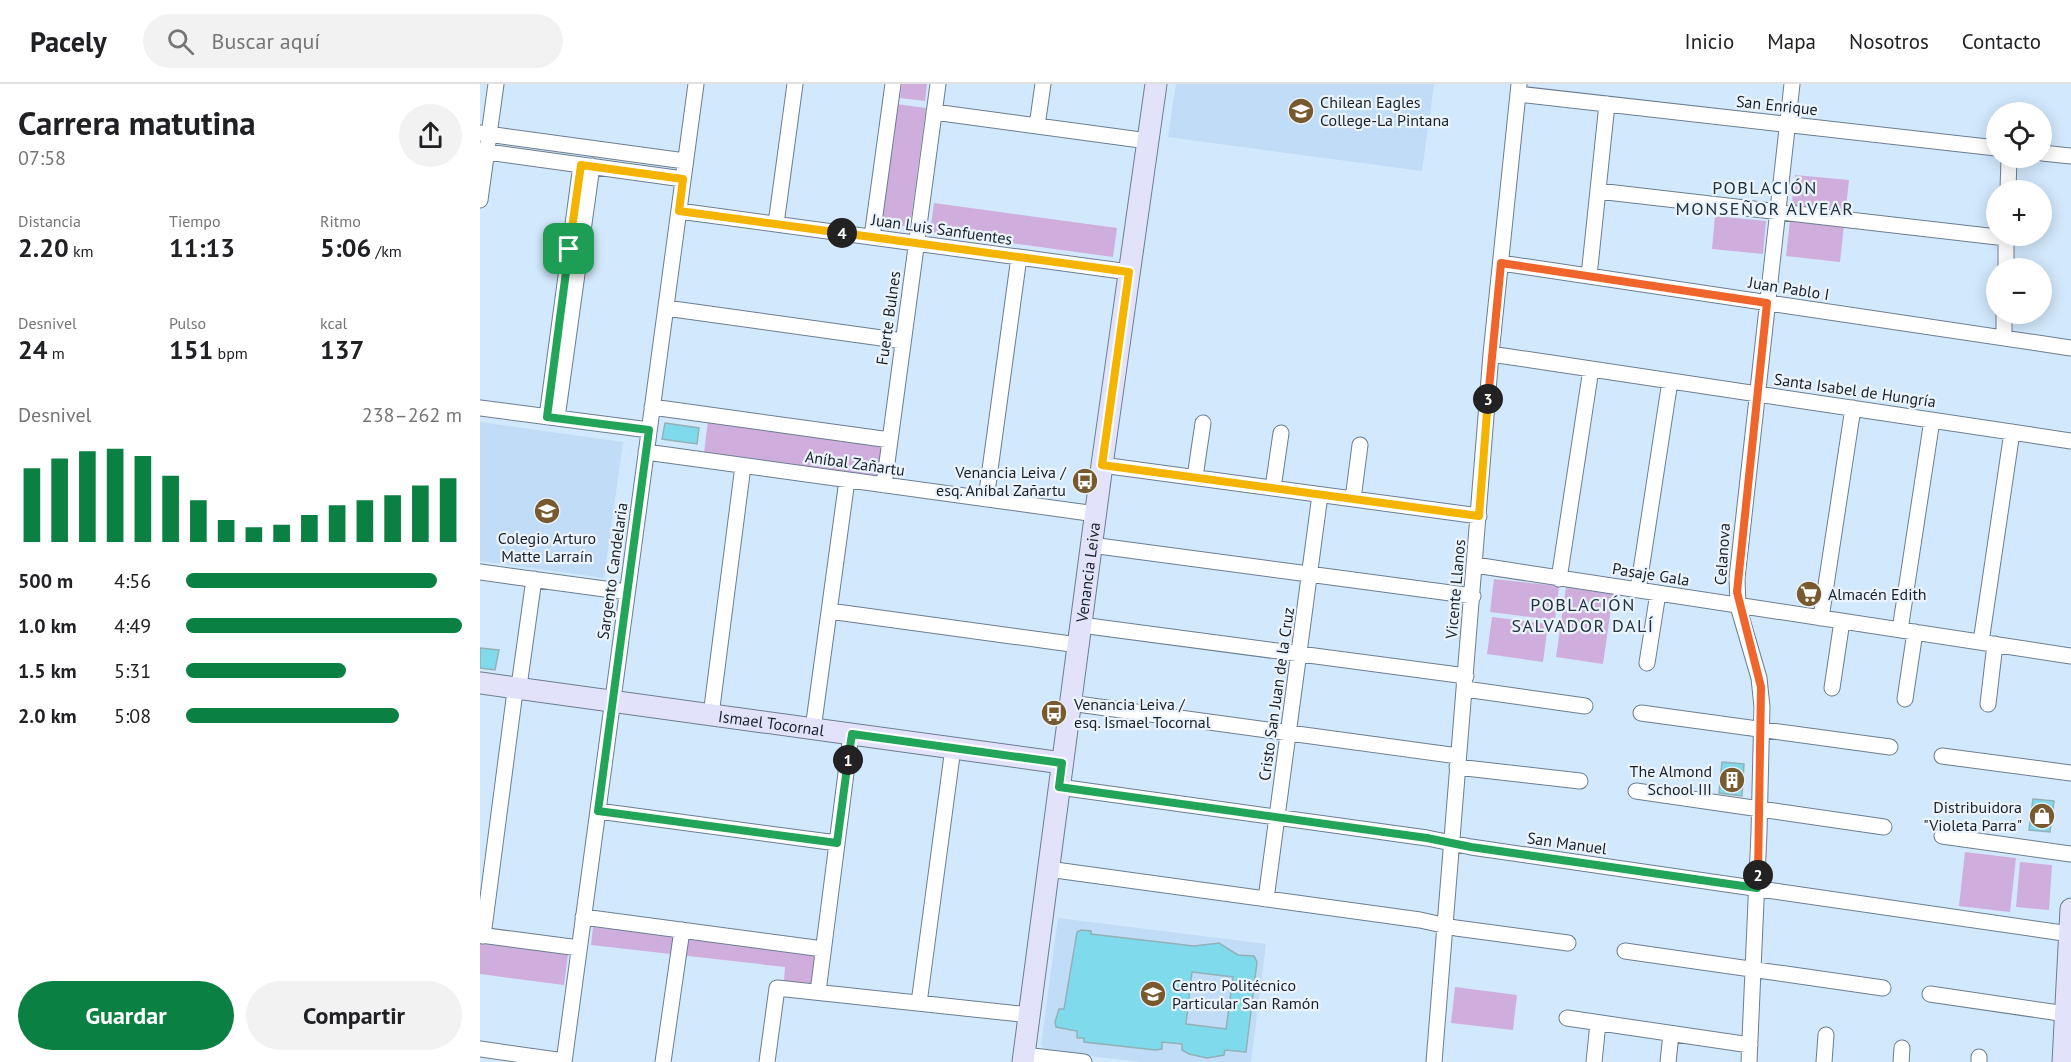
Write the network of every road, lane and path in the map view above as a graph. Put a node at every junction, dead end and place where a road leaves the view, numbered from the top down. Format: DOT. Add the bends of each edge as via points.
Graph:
graph roads {
  1 [pos="496,84"];
  2 [pos="696,84"];
  3 [pos="795,84"];
  4 [pos="893,84"];
  5 [pos="938,84"];
  6 [pos="1043,84"];
  7 [pos="1156,84"];
  8 [pos="1792,84"];
  9 [pos="1519,89"];
  10 [pos="1607,104"];
  11 [pos="934,112"];
  12 [pos="1788,124"];
  13 [pos="1037,126"];
  14 [pos="484,134"];
  15 [pos="1148,141"];
  16 [pos="1986,147"];
  17 [pos="483,151"];
  18 [pos="2052,154"];
  19 [pos="2071,156"];
  20 [pos="686,161"];
  21 [pos="586,165"];
  22 [pos="683,179"];
  23 [pos="1598,191"];
  24 [pos="480,201"];
  25 [pos="679,211"];
  26 [pos="1777,212"];
  27 [pos="776,224"];
  28 [pos="1986,235"];
  29 [pos="873,237"];
  30 [pos="916,243"];
  31 [pos="1019,257"];
  32 [pos="1501,263"];
  33 [pos="1129,272"];
  34 [pos="1589,276"];
  35 [pos="1767,303"];
  36 [pos="666,308"];
  37 [pos="2004,324"];
  38 [pos="2004,338"];
  39 [pos="903,341"];
  40 [pos="2071,348"];
  41 [pos="1491,354"];
  42 [pos="1590,369"];
  43 [pos="1670,381"];
  44 [pos="1756,394"];
  45 [pos="652,407"];
  46 [pos="480,408"];
  47 [pos="1852,408"];
  48 [pos="552,417"];
  49 [pos="1932,420"];
  50 [pos="1203,423"];
  51 [pos="649,430"];
  52 [pos="2012,432"];
  53 [pos="1281,433"];
  54 [pos="890,440"];
  55 [pos="2071,441"];
  56 [pos="1360,445"];
  57 [pos="646,452"];
  58 [pos="1102,465"];
  59 [pos="743,466"];
  60 [pos="1195,477"];
  61 [pos="847,480"];
  62 [pos="884,485"];
  63 [pos="1273,488"];
  64 [pos="1320,495"];
  65 [pos="986,499"];
  66 [pos="1353,499"];
  67 [pos="1096,514"];
  68 [pos="1479,516"];
  69 [pos="1091,545"];
  70 [pos="1475,566"];
  71 [pos="480,572"];
  72 [pos="1310,574"];
  73 [pos="534,579"];
  74 [pos="1559,579"];
  75 [pos="1638,590"];
  76 [pos="627,592"];
  77 [pos="1658,593"];
  78 [pos="1473,596"];
  79 [pos="1738,606"];
  80 [pos="829,611"];
  81 [pos="1821,618"];
  82 [pos="1842,621"];
  83 [pos="1907,631"];
  84 [pos="1079,635"];
  85 [pos="1988,643"];
  86 [pos="1299,654"];
  87 [pos="2071,656"];
  88 [pos="1647,663"];
  89 [pos="480,683"];
  90 [pos="1465,683"];
  91 [pos="518,688"];
  92 [pos="1832,688"];
  93 [pos="1905,699"];
  94 [pos="613,701"];
  95 [pos="1070,703"];
  96 [pos="1988,704"];
  97 [pos="1585,706"];
  98 [pos="1641,713"];
  99 [pos="711,715"];
  100 [pos="1762,728"];
  101 [pos="813,729"];
  102 [pos="1288,733"];
  103 [pos="852,734"];
  104 [pos="1890,747"];
  105 [pos="953,748"];
  106 [pos="1942,756"];
  107 [pos="1458,761"];
  108 [pos="1062,763"];
  109 [pos="2071,773"];
  110 [pos="1580,781"];
  111 [pos="1059,787"];
  112 [pos="1636,791"];
  113 [pos="1760,810"];
  114 [pos="598,811"];
  115 [pos="1277,817"];
  116 [pos="1884,827"];
  117 [pos="1942,836"];
  118 [pos="1451,842"];
  119 [pos="837,843"];
  120 [pos="2071,854"];
  121 [pos="1048,869"];
  122 [pos="1757,888"];
  123 [pos="1266,899"];
  124 [pos="2071,909"];
  125 [pos="584,917"];
  126 [pos="1445,924"];
  127 [pos="682,930"];
  128 [pos="2070,934"];
  129 [pos="481,936"];
  130 [pos="1568,943"];
  131 [pos="579,948"];
  132 [pos="824,949"];
  133 [pos="1625,951"];
  134 [pos="2070,966"];
  135 [pos="1753,969"];
  136 [pos="1883,988"];
  137 [pos="818,992"];
  138 [pos="1930,994"];
  139 [pos="919,1003"];
  140 [pos="1029,1015"];
  141 [pos="1567,1018"];
  142 [pos="1598,1023"];
  143 [pos="2067,1025"];
  144 [pos="1671,1034"];
  145 [pos="1826,1035"];
  146 [pos="1750,1046"];
  147 [pos="480,1049"];
  148 [pos="1023,1058"];
  149 [pos="564,1061"];
  150 [pos="663,1062"];
  151 [pos="767,1062"];
  152 [pos="1084,1062"];
  153 [pos="1434,1062"];
  154 [pos="1594,1062"];
  155 [pos="1668,1062"];
  156 [pos="1749,1062"];
  157 [pos="1824,1062"];
  158 [pos="2063,1062"];
  1 -- 14 [label="street"];
  2 -- 20 [label="street, Sargento Candelaria"];
  3 -- 27 [label="street"];
  4 -- 29 [label="street"];
  5 -- 11 [label="street, Fuerte Bulnes"];
  6 -- 13 [label="street"];
  7 -- 15 [label="street, Venancia Leiva"];
  8 -- 12 [label="street, Celanova"];
  9 -- 10 [label="street, San Enrique"];
  9 -- 32 [label="street, Vicente Llanos"];
  10 -- 12 [label="street, San Enrique"];
  10 -- 23 [label="street"];
  11 -- 13 [label="street"];
  11 -- 30 [label="street, Fuerte Bulnes"];
  12 -- 16 [label="street, San Enrique"];
  12 -- 26 [label="street, Celanova"];
  13 -- 15 [label="street"];
  14 -- 17 [label="street"];
  14 -- 20 [label="street"];
  15 -- 33 [label="street, Venancia Leiva"];
  17 -- 21 [label="street"];
  17 -- 24 [label="street"];
  18 -- 19 [label="street"];
  20 -- 22 [label="street, Sargento Candelaria"];
  21 -- 22 [label="street"];
  21 -- 48 [label="street"];
  22 -- 25 [label="street, Sargento Candelaria"];
  23 -- 26 [label="street"];
  23 -- 34 [label="street"];
  25 -- 27 [label="street, Juan Luis Sanfuentes"];
  25 -- 36 [label="street, Sargento Candelaria"];
  26 -- 28 [label="street"];
  26 -- 35 [label="street, Celanova"];
  27 -- 29 [label="street, Juan Luis Sanfuentes"];
  29 -- 30 [label="street, Juan Luis Sanfuentes"];
  30 -- 31 [label="street, Juan Luis Sanfuentes"];
  30 -- 39 [label="street, Fuerte Bulnes"];
  31 -- 33 [label="street, Juan Luis Sanfuentes"];
  31 -- 65 [label="street"];
  32 -- 34 [label="street, Juan Pablo I"];
  32 -- 41 [label="street, Vicente Llanos"];
  33 -- 58 [label="street, Venancia Leiva"];
  34 -- 35 [label="street, Juan Pablo I"];
  35 -- 38 [label="street, Juan Pablo I"];
  35 -- 44 [label="street, Celanova"];
  36 -- 39 [label="street"];
  36 -- 45 [label="street, Sargento Candelaria"];
  37 -- 38 [label="street"];
  38 -- 40 [label="street, Juan Pablo I"];
  39 -- 54 [label="street, Fuerte Bulnes"];
  41 -- 42 [label="street, Santa Isabel de Hungría"];
  41 -- 68 [label="street, Vicente Llanos"];
  42 -- 43 [label="street, Santa Isabel de Hungría"];
  42 -- 74 [label="street"];
  43 -- 44 [label="street, Santa Isabel de Hungría"];
  43 -- 75 [label="street"];
  44 -- 47 [label="street, Santa Isabel de Hungría"];
  44 -- 79 [label="street, Celanova" via="1737,578"];
  45 -- 51 [label="street, Sargento Candelaria"];
  45 -- 54 [label="street, Aníbal Zañartu"];
  46 -- 48 [label="street"];
  47 -- 49 [label="street, Santa Isabel de Hungría"];
  47 -- 81 [label="street"];
  48 -- 51 [label="street"];
  49 -- 52 [label="street, Santa Isabel de Hungría"];
  49 -- 83 [label="street"];
  50 -- 60 [label="street"];
  51 -- 57 [label="street, Sargento Candelaria"];
  52 -- 55 [label="street, Santa Isabel de Hungría"];
  52 -- 85 [label="street"];
  53 -- 63 [label="street"];
  54 -- 62 [label="street, Fuerte Bulnes"];
  56 -- 66 [label="street"];
  57 -- 59 [label="street, Aníbal Zañartu"];
  57 -- 76 [label="street, Sargento Candelaria"];
  58 -- 60 [label="street"];
  58 -- 67 [label="street, Venancia Leiva"];
  59 -- 61 [label="street, Aníbal Zañartu"];
  59 -- 99 [label="street"];
  60 -- 63 [label="street"];
  61 -- 62 [label="street, Aníbal Zañartu"];
  61 -- 80 [label="street"];
  62 -- 65 [label="street, Aníbal Zañartu"];
  63 -- 64 [label="street"];
  64 -- 66 [label="street"];
  64 -- 72 [label="street, Cristo San Juan de la Cruz"];
  65 -- 67 [label="street, Aníbal Zañartu"];
  66 -- 68 [label="street"];
  67 -- 69 [label="street, Venancia Leiva"];
  68 -- 70 [label="street, Vicente Llanos"];
  69 -- 72 [label="street"];
  69 -- 84 [label="street, Venancia Leiva"];
  70 -- 74 [label="street, Pasaje Gala"];
  70 -- 78 [label="street, Vicente Llanos"];
  71 -- 73 [label="street"];
  72 -- 78 [label="street"];
  72 -- 86 [label="street, Cristo San Juan de la Cruz"];
  73 -- 76 [label="street"];
  73 -- 91 [label="street"];
  74 -- 75 [label="street, Pasaje Gala"];
  75 -- 77 [label="street, Pasaje Gala"];
  76 -- 94 [label="street, Sargento Candelaria"];
  77 -- 79 [label="street, Pasaje Gala"];
  77 -- 88 [label="street"];
  78 -- 90 [label="street, Vicente Llanos"];
  79 -- 81 [label="street, Pasaje Gala"];
  79 -- 100 [label="street, Celanova" via="1761,687"];
  80 -- 84 [label="street"];
  80 -- 101 [label="street"];
  81 -- 82 [label="street, Pasaje Gala"];
  82 -- 83 [label="street, Pasaje Gala"];
  82 -- 92 [label="street"];
  83 -- 85 [label="street, Pasaje Gala"];
  83 -- 93 [label="street"];
  84 -- 86 [label="street"];
  84 -- 95 [label="street, Venancia Leiva"];
  85 -- 87 [label="street, Pasaje Gala"];
  85 -- 96 [label="street"];
  86 -- 90 [label="street"];
  86 -- 102 [label="street, Cristo San Juan de la Cruz"];
  89 -- 91 [label="street, Ismael Tocornal"];
  90 -- 97 [label="street"];
  90 -- 107 [label="street, Vicente Llanos"];
  91 -- 94 [label="street, Ismael Tocornal"];
  91 -- 129 [label="street"];
  94 -- 99 [label="street, Ismael Tocornal"];
  94 -- 114 [label="street, Sargento Candelaria"];
  95 -- 102 [label="street"];
  95 -- 108 [label="street, Venancia Leiva"];
  98 -- 100 [label="street"];
  99 -- 101 [label="street, Ismael Tocornal"];
  100 -- 104 [label="street"];
  100 -- 113 [label="street, Celanova"];
  101 -- 103 [label="street, Ismael Tocornal"];
  102 -- 107 [label="street"];
  102 -- 115 [label="street, Cristo San Juan de la Cruz"];
  103 -- 105 [label="street, Ismael Tocornal"];
  103 -- 119 [label="street"];
  105 -- 108 [label="street, Ismael Tocornal"];
  105 -- 139 [label="street"];
  106 -- 109 [label="street"];
  107 -- 110 [label="street"];
  107 -- 118 [label="street, Vicente Llanos"];
  108 -- 111 [label="street, Venancia Leiva"];
  111 -- 115 [label="street, San Manuel"];
  111 -- 121 [label="street, Venancia Leiva"];
  112 -- 113 [label="street"];
  113 -- 116 [label="street"];
  113 -- 122 [label="street, Celanova"];
  114 -- 119 [label="street"];
  114 -- 125 [label="street, Sargento Candelaria"];
  115 -- 118 [label="street, San Manuel"];
  115 -- 123 [label="street, Cristo San Juan de la Cruz"];
  117 -- 120 [label="street"];
  118 -- 122 [label="street, San Manuel"];
  118 -- 126 [label="street, Vicente Llanos"];
  119 -- 132 [label="street"];
  121 -- 123 [label="street"];
  121 -- 140 [label="street, Venancia Leiva"];
  122 -- 128 [label="street, San Manuel"];
  122 -- 135 [label="street, Celanova"];
  123 -- 126 [label="street"];
  124 -- 128 [label="street"];
  125 -- 127 [label="street"];
  125 -- 131 [label="street, Sargento Candelaria"];
  126 -- 130 [label="street"];
  126 -- 153 [label="street, Vicente Llanos"];
  127 -- 132 [label="street"];
  127 -- 150 [label="street"];
  128 -- 134 [label="street"];
  129 -- 131 [label="street"];
  131 -- 149 [label="street, Sargento Candelaria"];
  132 -- 137 [label="street"];
  133 -- 135 [label="street"];
  134 -- 143 [label="street"];
  135 -- 136 [label="street"];
  135 -- 146 [label="street, Celanova"];
  137 -- 139 [label="street"];
  137 -- 151 [label="street" via="777,988"];
  138 -- 143 [label="street"];
  139 -- 140 [label="street"];
  140 -- 148 [label="street, Venancia Leiva"];
  141 -- 142 [label="street"];
  142 -- 144 [label="street"];
  142 -- 154 [label="street"];
  143 -- 158 [label="street"];
  144 -- 146 [label="street"];
  144 -- 155 [label="street"];
  145 -- 157 [label="street"];
  146 -- 156 [label="street, Celanova"];
  147 -- 149 [label="street"];
  148 -- 152 [label="street"];
}
